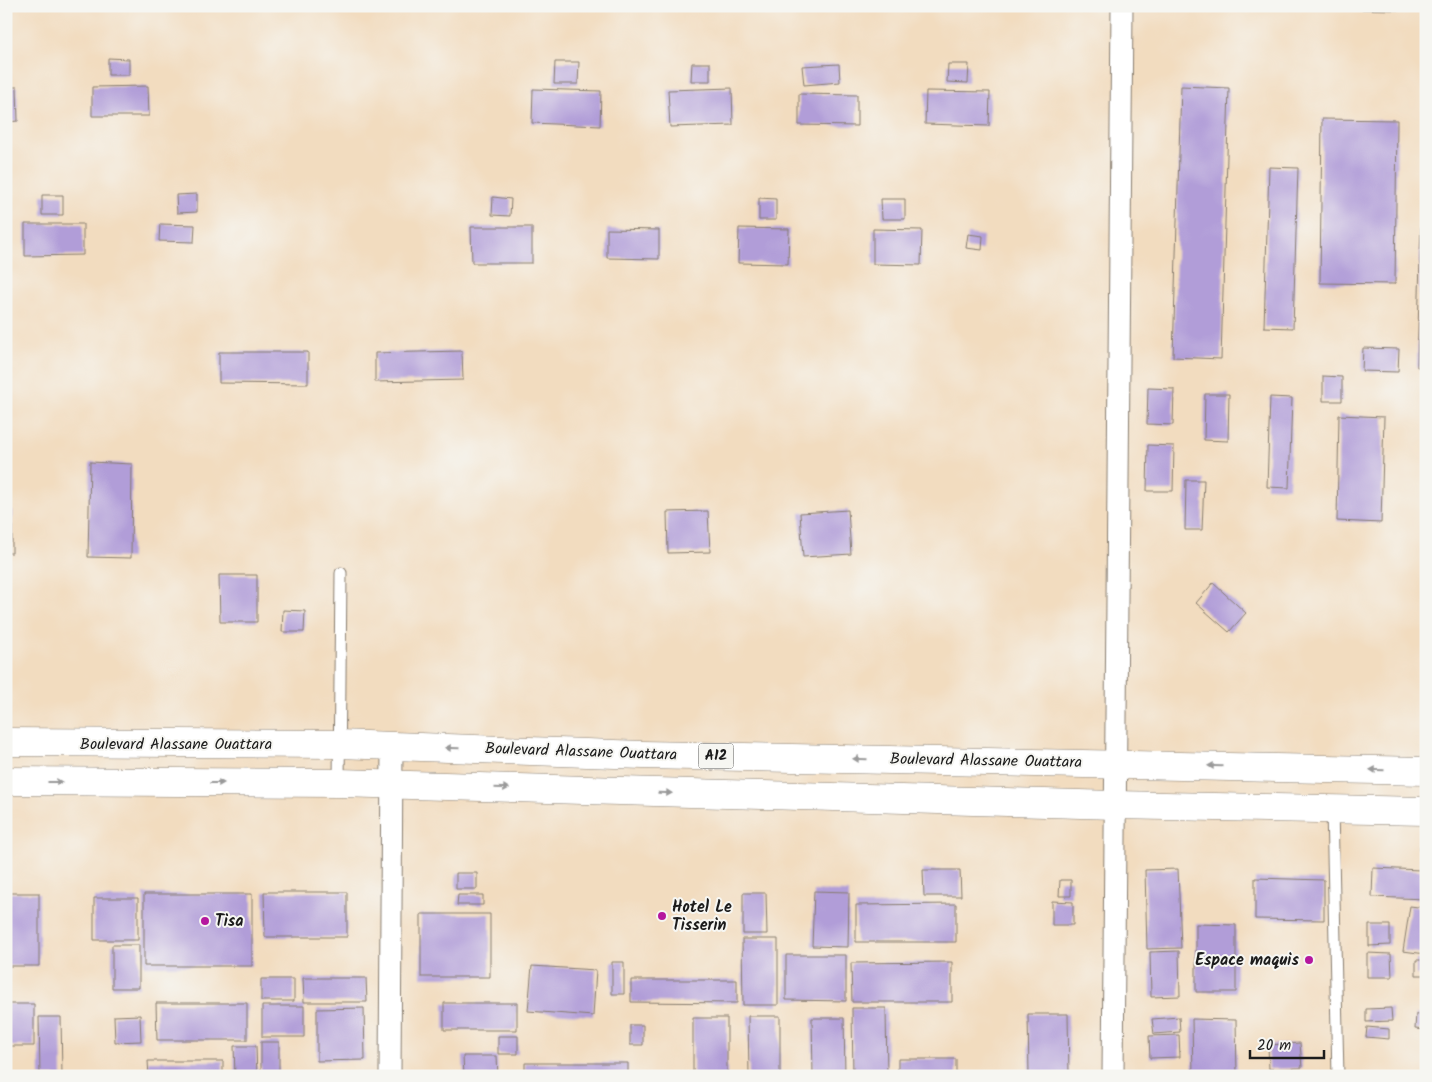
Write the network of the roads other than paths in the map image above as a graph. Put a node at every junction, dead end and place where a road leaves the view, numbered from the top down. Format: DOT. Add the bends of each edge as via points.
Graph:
graph roads {
  1 [pos="1122,6"];
  2 [pos="341,573"];
  3 [pos="6,742"];
  4 [pos="339,744"];
  5 [pos="392,746"];
  6 [pos="1114,764"];
  7 [pos="1426,771"];
  8 [pos="6,781"];
  9 [pos="339,783"];
  10 [pos="393,785"];
  11 [pos="1114,805"];
  12 [pos="1332,809"];
  13 [pos="1426,811"];
  14 [pos="390,1076"];
  15 [pos="1113,1076"];
  16 [pos="1338,1076"];
  1 -- 6 [label="street"];
  2 -- 4 [label="lane"];
  3 -- 4 [label="main road, Boulevard Alassane Ouattara / A12"];
  4 -- 5 [label="main road, Boulevard Alassane Ouattara / A12"];
  4 -- 9 [label="lane"];
  6 -- 5 [label="main road, Boulevard Alassane Ouattara / A12, one-way"];
  5 -- 10 [label="street"];
  7 -- 6 [label="main road, Boulevard Alassane Ouattara / A12, one-way"];
  6 -- 11 [label="street"];
  8 -- 9 [label="main road, one-way"];
  9 -- 10 [label="main road"];
  10 -- 11 [label="main road, one-way"];
  10 -- 14 [label="street"];
  11 -- 12 [label="main road"];
  11 -- 15 [label="street"];
  12 -- 13 [label="main road"];
  12 -- 16 [label="lane"];
}
